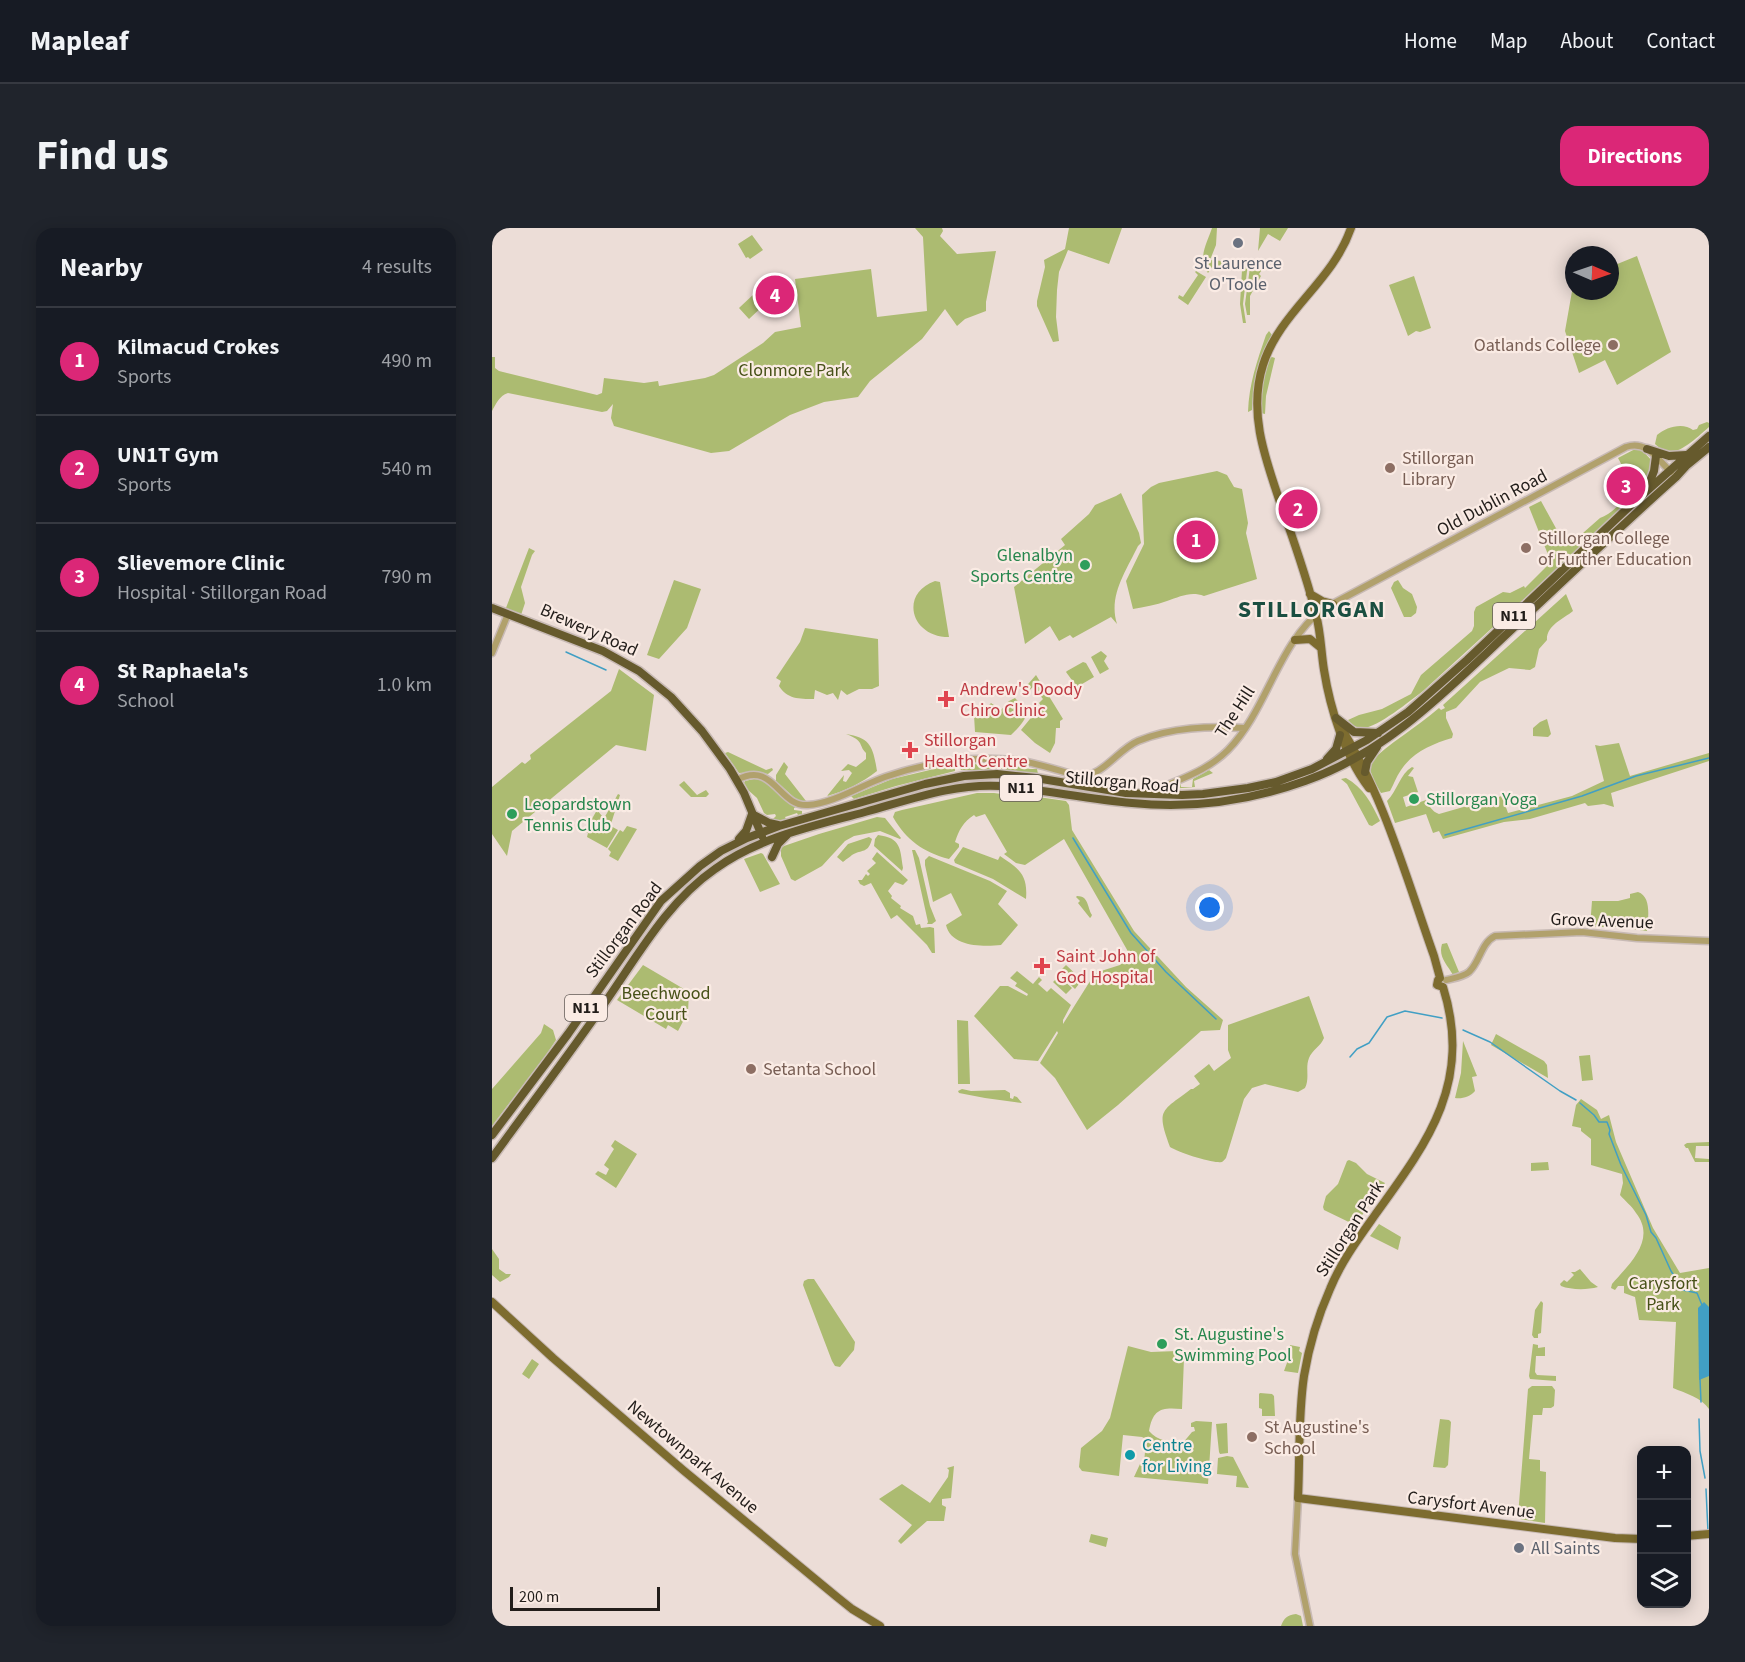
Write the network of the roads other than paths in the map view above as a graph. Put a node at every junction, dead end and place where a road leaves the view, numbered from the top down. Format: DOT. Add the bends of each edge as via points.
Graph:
graph roads {
  1 [pos="1351,228"];
  2 [pos="1709,436"];
  3 [pos="1709,447"];
  4 [pos="1647,449"];
  5 [pos="1686,455"];
  6 [pos="1656,456"];
  7 [pos="1673,474"];
  8 [pos="1645,492"];
  9 [pos="1310,594"];
  10 [pos="1333,604"];
  11 [pos="492,608"];
  12 [pos="508,614"];
  13 [pos="1316,614"];
  14 [pos="1295,640"];
  15 [pos="1321,648"];
  16 [pos="492,653"];
  17 [pos="1337,720"];
  18 [pos="1245,728"];
  19 [pos="1377,733"];
  20 [pos="1340,735"];
  21 [pos="1381,742"];
  22 [pos="1352,754"];
  23 [pos="1323,764"];
  24 [pos="1365,772"];
  25 [pos="737,780"];
  26 [pos="1149,794"];
  27 [pos="1375,796"];
  28 [pos="752,814"];
  29 [pos="781,825"];
  30 [pos="760,832"];
  31 [pos="789,833"];
  32 [pos="765,842"];
  33 [pos="736,843"];
  34 [pos="772,857"];
  35 [pos="1709,941"];
  36 [pos="1443,982"];
  37 [pos="492,1135"];
  38 [pos="492,1158"];
  39 [pos="492,1302"];
  40 [pos="1298,1498"];
  41 [pos="1708,1534"];
  42 [pos="1691,1536"];
  43 [pos="1637,1539"];
  44 [pos="880,1626"];
  45 [pos="1310,1626"];
  1 -- 9 [label="main road" via="1334,264 1275,337 1258,386 1257,415 1264,454"];
  2 -- 5 [label="highway, Stillorgan Road / N11"];
  3 -- 7 [label="highway, Stillorgan Road / N11"];
  4 -- 5 [label="highway" via="1669,456"];
  4 -- 6 [label="street"];
  4 -- 10 [label="street, Old Dublin Road" via="1635,444 1623,449"];
  5 -- 7 [label="highway, Stillorgan Road / N11"];
  6 -- 7 [label="street"];
  6 -- 8 [label="highway, N11"];
  7 -- 8 [label="highway, Stillorgan Road / N11"];
  7 -- 21 [label="highway, Stillorgan Road / N11" via="1430,706"];
  8 -- 19 [label="highway, Stillorgan Road / N11" via="1449,676"];
  9 -- 10 [label="main road"];
  9 -- 13 [label="main road"];
  10 -- 13 [label="street, Old Dublin Road"];
  11 -- 12 [label="highway, Brewery Road"];
  12 -- 16 [label="street"];
  12 -- 25 [label="highway, Brewery Road" via="603,651 639,671 671,696"];
  13 -- 14 [label="street, The Hill"];
  13 -- 15 [label="main road"];
  14 -- 15 [label="main road" via="1310,639"];
  14 -- 18 [label="street, The Hill"];
  15 -- 17 [label="main road"];
  17 -- 19 [label="highway" via="1354,732"];
  17 -- 20 [label="main road"];
  17 -- 22 [label="main road"];
  18 -- 25 [label="street" via="1180,729 1160,734 1136,742 1096,773 1086,776 1019,761 948,761 885,777 806,806 791,801 764,776"];
  18 -- 26 [label="street, The Hill" via="1217,760"];
  19 -- 22 [label="highway, Stillorgan Road / N11"];
  20 -- 22 [label="main road"];
  20 -- 23 [label="highway" via="1336,749"];
  21 -- 22 [label="highway, Stillorgan Road / N11"];
  21 -- 24 [label="highway" via="1368,759"];
  22 -- 23 [label="highway, Stillorgan Road / N11"];
  22 -- 24 [label="main road, Stillorgan Park"];
  22 -- 27 [label="main road, Stillorgan Park"];
  22 -- 31 [label="highway, Stillorgan Road / N11" via="1307,781 1213,804 1132,803 969,786"];
  23 -- 26 [label="highway, Stillorgan Road / N11" via="1276,782 1236,790 1203,795"];
  24 -- 27 [label="main road, Stillorgan Park"];
  25 -- 28 [label="highway, Brewery Road"];
  26 -- 29 [label="highway, Stillorgan Road / N11" via="1036,778 974,775 925,784"];
  27 -- 36 [label="main road, Stillorgan Park"];
  28 -- 29 [label="highway"];
  28 -- 30 [label="highway, Brewery Road"];
  28 -- 33 [label="highway" via="748,828"];
  29 -- 30 [label="highway, Stillorgan Road / N11"];
  30 -- 32 [label="highway, Brewery Road"];
  30 -- 33 [label="highway, Stillorgan Road / N11"];
  31 -- 32 [label="highway, Stillorgan Road / N11"];
  31 -- 34 [label="highway"];
  32 -- 38 [label="highway, Stillorgan Road / N11" via="716,868 670,910"];
  33 -- 37 [label="highway, Stillorgan Road / N11" via="700,866 661,902"];
  35 -- 36 [label="street, Grove Avenue" via="1582,932 1493,937 1470,971"];
  36 -- 40 [label="main road, Stillorgan Park" via="1452,1025 1451,1074 1438,1116 1415,1158 1342,1263 1330,1288 1304,1375"];
  39 -- 44 [label="main road, Newtownpark Avenue" via="734,1512 839,1599"];
  40 -- 43 [label="main road, Carysfort Avenue"];
  40 -- 45 [label="street" via="1295,1554"];
  41 -- 42 [label="main road"];
}
